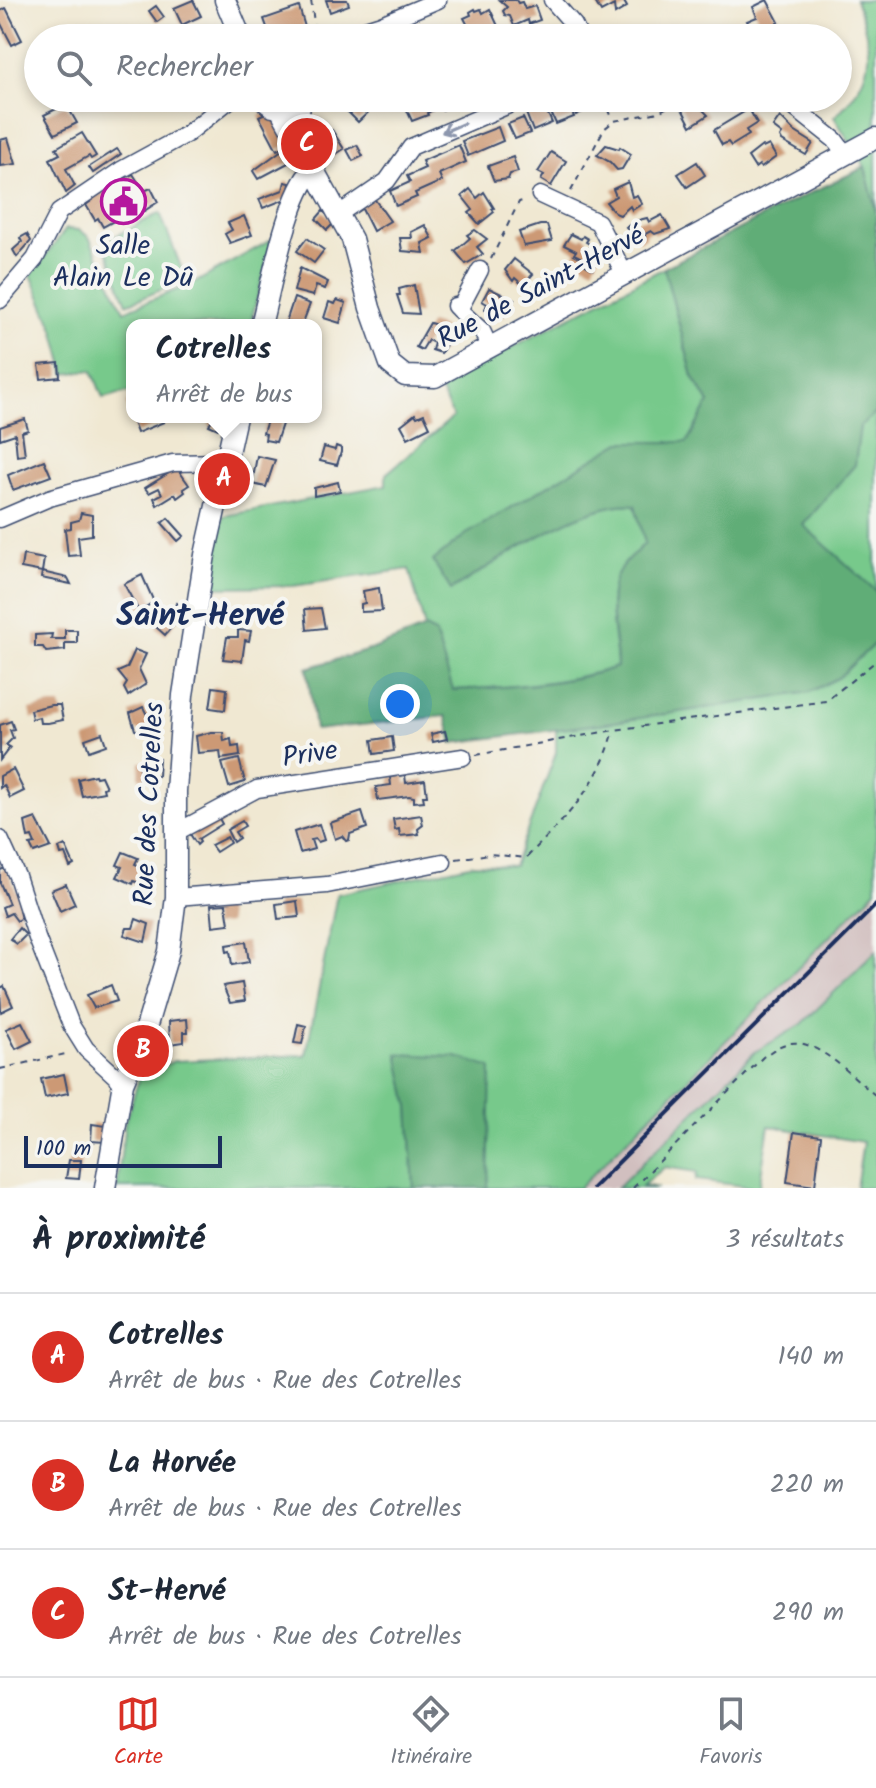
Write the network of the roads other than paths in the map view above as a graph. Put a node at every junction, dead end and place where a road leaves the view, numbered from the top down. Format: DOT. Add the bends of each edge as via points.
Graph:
graph roads {
  1 [pos="225,0"];
  2 [pos="438,0"];
  3 [pos="552,0"];
  4 [pos="235,24"];
  5 [pos="381,24"];
  6 [pos="573,24"];
  7 [pos="214,112"];
  8 [pos="282,112"];
  9 [pos="300,112"];
  10 [pos="492,112"];
  11 [pos="800,112"];
  12 [pos="875,139"];
  13 [pos="846,155"];
  14 [pos="308,164"];
  15 [pos="540,195"];
  16 [pos="339,214"];
  17 [pos="480,270"];
  18 [pos="625,275"];
  19 [pos="0,300"];
  20 [pos="263,319"];
  21 [pos="490,348"];
  22 [pos="234,423"];
  23 [pos="224,462"];
  24 [pos="0,519"];
  25 [pos="463,757"];
  26 [pos="175,833"];
  27 [pos="0,839"];
  28 [pos="443,862"];
  29 [pos="176,897"];
  30 [pos="123,1083"];
  31 [pos="105,1188"];
  1 -- 4 [label="street"];
  2 -- 5 [label="street"];
  3 -- 6 [label="street"];
  7 -- 19 [label="street" via="59,212 35,259"];
  8 -- 14 [label="street"];
  9 -- 14 [label="street" via="298,126"];
  10 -- 16 [label="street, one-way" via="411,147 387,181"];
  11 -- 13 [label="street"];
  12 -- 13 [label="street, Rue de Saint-Hervé"];
  13 -- 18 [label="street, Rue de Saint-Hervé"];
  14 -- 16 [label="street, Rue de Saint-Hervé"];
  14 -- 20 [label="street"];
  15 -- 18 [label="street" via="598,222"];
  16 -- 21 [label="street, Rue de Saint-Hervé" via="352,239 390,364 405,376 435,377"];
  17 -- 21 [label="street" via="457,308 482,331"];
  18 -- 21 [label="street, Rue de Saint-Hervé"];
  22 -- 23 [label="street, Rue des Cotrelles"];
  23 -- 24 [label="street" via="173,463 49,498"];
  23 -- 26 [label="street, Rue des Cotrelles" via="183,695"];
  25 -- 26 [label="street, Prive" via="257,789"];
  26 -- 29 [label="street, Rue des Cotrelles"];
  27 -- 30 [label="street" via="71,1025 86,1049"];
  28 -- 29 [label="street" via="327,885"];
  29 -- 30 [label="street, Rue des Cotrelles" via="169,951"];
  30 -- 31 [label="street, Rue des Cotrelles"];
}
